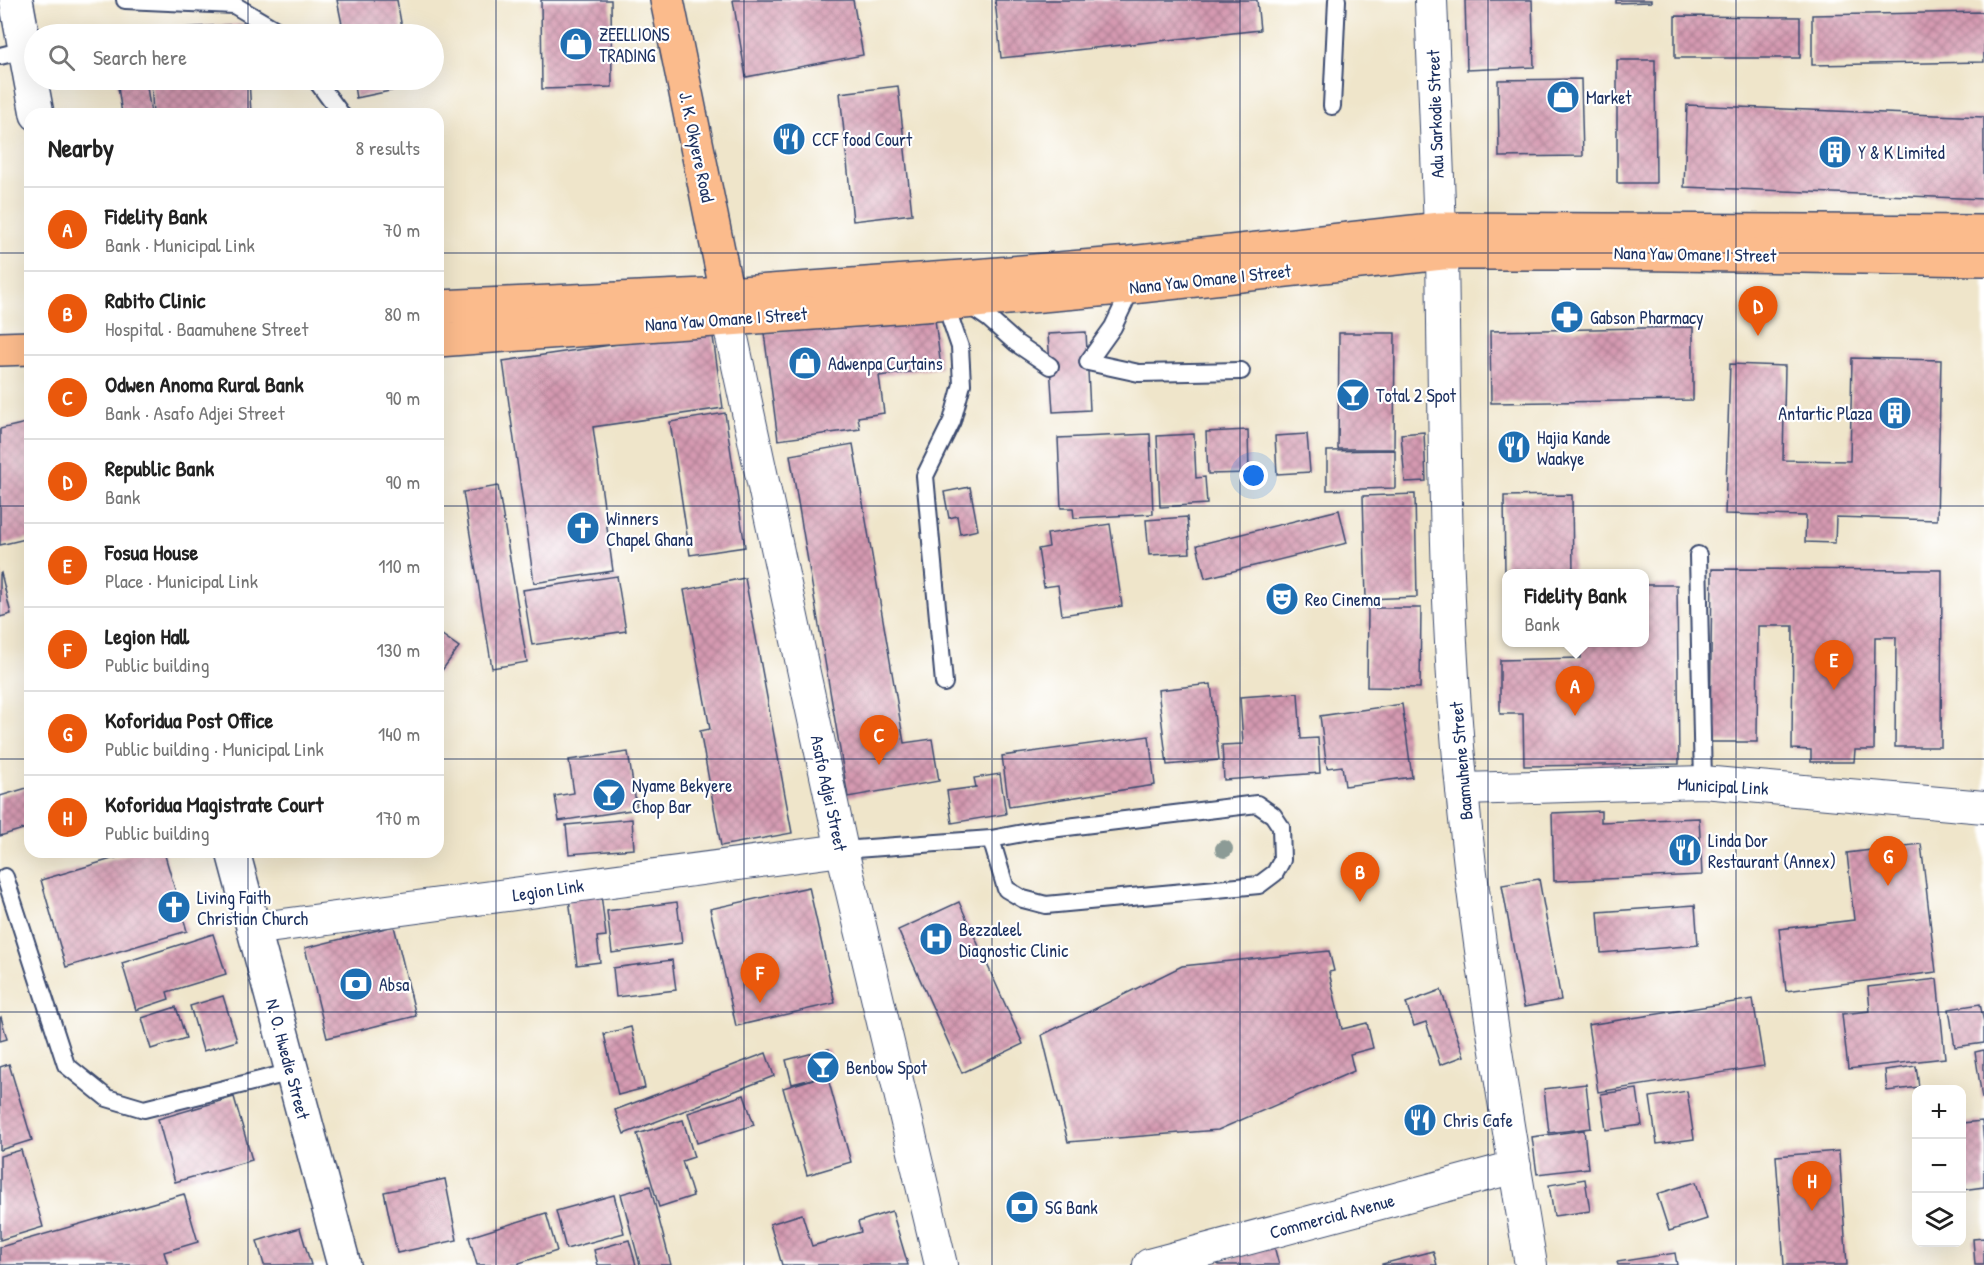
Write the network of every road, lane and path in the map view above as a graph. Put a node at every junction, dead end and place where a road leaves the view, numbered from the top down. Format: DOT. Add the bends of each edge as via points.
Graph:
graph roads {
  1 [pos="16,0"];
  2 [pos="125,0"];
  3 [pos="667,0"];
  4 [pos="1337,0"];
  5 [pos="1431,0"];
  6 [pos="266,24"];
  7 [pos="12,53"];
  8 [pos="24,82"];
  9 [pos="27,90"];
  10 [pos="323,90"];
  11 [pos="1332,106"];
  12 [pos="35,108"];
  13 [pos="337,108"];
  14 [pos="1984,232"];
  15 [pos="1441,241"];
  16 [pos="1984,259"];
  17 [pos="1132,288"];
  18 [pos="954,303"];
  19 [pos="727,306"];
  20 [pos="444,307"];
  21 [pos="444,339"];
  22 [pos="24,348"];
  23 [pos="0,349"];
  24 [pos="1050,366"];
  25 [pos="1241,371"];
  26 [pos="1698,555"];
  27 [pos="944,683"];
  28 [pos="1703,782"];
  29 [pos="1462,789"];
  30 [pos="1984,807"];
  31 [pos="991,839"];
  32 [pos="842,850"];
  33 [pos="235,858"];
  34 [pos="5,877"];
  35 [pos="254,929"];
  36 [pos="292,1072"];
  37 [pos="1515,1167"];
  38 [pos="344,1265"];
  39 [pos="941,1265"];
  40 [pos="1149,1265"];
  41 [pos="1531,1265"];
  1 -- 7 [label="street"];
  2 -- 6 [label="lane" via="234,5"];
  3 -- 19 [label="main road, J. K. Okyere Road"];
  4 -- 11 [label="lane"];
  5 -- 15 [label="street, Adu Sarkodie Street"];
  7 -- 8 [label="street"];
  9 -- 12 [label="street"];
  10 -- 13 [label="lane"];
  14 -- 15 [label="main road, Nana Yaw Omane I Street"];
  15 -- 16 [label="main road, Nana Yaw Omane I Street" via="1608,253"];
  15 -- 17 [label="main road, Nana Yaw Omane I Street"];
  15 -- 19 [label="main road, Nana Yaw Omane I Street" via="962,277"];
  15 -- 29 [label="street, Baamuhene Street" via="1447,567"];
  17 -- 18 [label="main road, Nana Yaw Omane I Street"];
  17 -- 25 [label="lane" via="1113,327 1088,362 1139,373"];
  18 -- 19 [label="main road, Nana Yaw Omane I Street"];
  18 -- 24 [label="lane" via="989,320"];
  18 -- 27 [label="lane" via="962,384 952,422 925,476"];
  19 -- 20 [label="main road, Nana Yaw Omane I Street"];
  19 -- 21 [label="main road, Nana Yaw Omane I Street"];
  19 -- 32 [label="street, Asafo Adjei Street"];
  22 -- 23 [label="main road"];
  26 -- 28 [label="lane"];
  28 -- 29 [label="street, Municipal Link"];
  28 -- 30 [label="street, Municipal Link"];
  29 -- 37 [label="street, Baamuhene Street"];
  31 -- 31 [label="lane" via="1257,804 1273,814 1281,828 1282,860 1275,873 1259,885 1046,905 1006,889"];
  31 -- 32 [label="lane"];
  32 -- 35 [label="street, Legion Link"];
  32 -- 39 [label="street, Asafo Adjei Street"];
  33 -- 35 [label="street, N. O. Hwedie Street"];
  34 -- 36 [label="lane" via="66,1065 107,1098 144,1109"];
  35 -- 36 [label="street, N. O. Hwedie Street"];
  36 -- 38 [label="street, N. O. Hwedie Street"];
  37 -- 40 [label="street, Commercial Avenue"];
  37 -- 41 [label="street, Baamuhene Street"];
}
